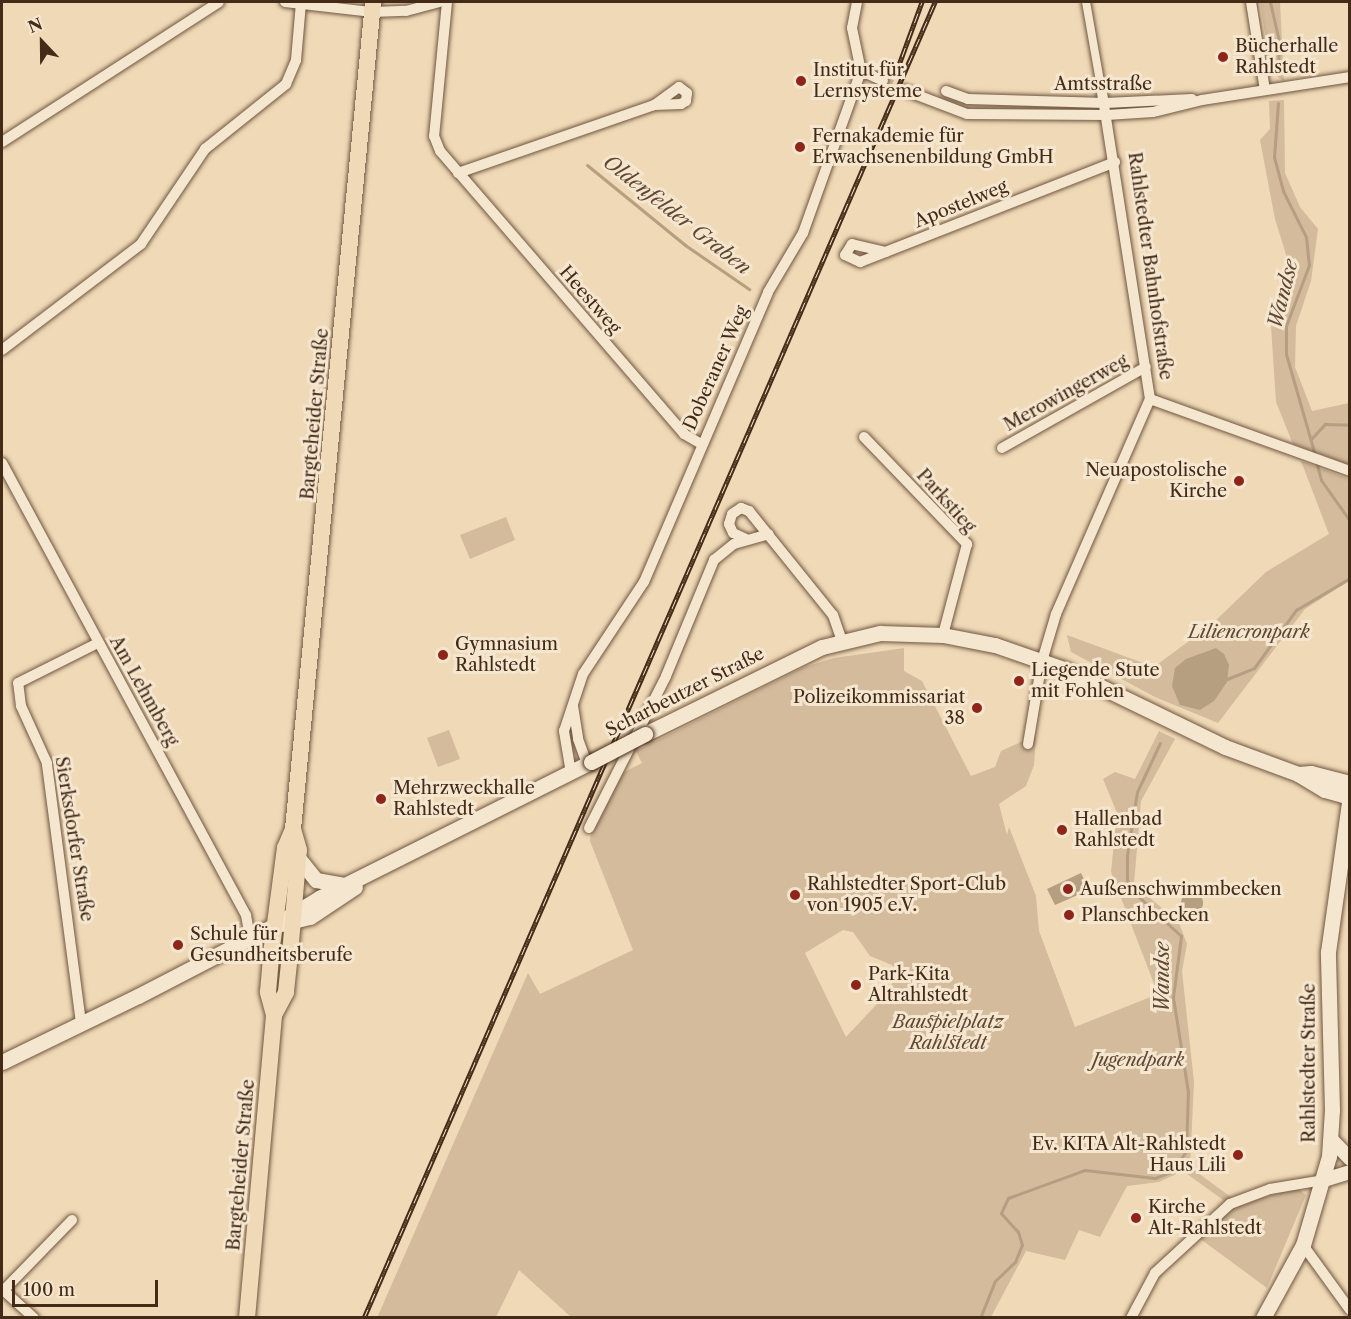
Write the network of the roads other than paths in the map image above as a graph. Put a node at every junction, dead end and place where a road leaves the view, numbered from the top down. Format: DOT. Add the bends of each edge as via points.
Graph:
graph roads {
  1 [pos="219,2"];
  2 [pos="285,2"];
  3 [pos="439,2"];
  4 [pos="447,2"];
  5 [pos="857,2"];
  6 [pos="1086,2"];
  7 [pos="1251,2"];
  8 [pos="301,3"];
  9 [pos="372,7"];
  10 [pos="861,71"];
  11 [pos="1350,76"];
  12 [pos="883,81"];
  13 [pos="904,90"];
  14 [pos="1265,90"];
  15 [pos="946,92"];
  16 [pos="1103,98"];
  17 [pos="1202,100"];
  18 [pos="654,105"];
  19 [pos="1038,106"];
  20 [pos="1107,115"];
  21 [pos="2,142"];
  22 [pos="1115,162"];
  23 [pos="458,173"];
  24 [pos="886,252"];
  25 [pos="2,350"];
  26 [pos="1146,367"];
  27 [pos="1150,399"];
  28 [pos="864,437"];
  29 [pos="701,444"];
  30 [pos="1002,448"];
  31 [pos="2,463"];
  32 [pos="1350,471"];
  33 [pos="769,534"];
  34 [pos="746,539"];
  35 [pos="943,635"];
  36 [pos="842,641"];
  37 [pos="98,643"];
  38 [pos="1042,661"];
  39 [pos="573,703"];
  40 [pos="1028,744"];
  41 [pos="589,763"];
  42 [pos="571,772"];
  43 [pos="1298,774"];
  44 [pos="1350,783"];
  45 [pos="1349,796"];
  46 [pos="589,828"];
  47 [pos="292,829"];
  48 [pos="299,859"];
  49 [pos="366,877"];
  50 [pos="343,885"];
  51 [pos="294,916"];
  52 [pos="275,925"];
  53 [pos="250,938"];
  54 [pos="274,1015"];
  55 [pos="81,1023"];
  56 [pos="2,1062"];
  57 [pos="1331,1138"];
  58 [pos="1350,1159"];
  59 [pos="1350,1172"];
  60 [pos="1324,1180"];
  61 [pos="72,1220"];
  62 [pos="1303,1245"];
  63 [pos="2,1290"];
  64 [pos="1350,1310"];
  65 [pos="34,1317"];
  66 [pos="247,1317"];
  67 [pos="1131,1317"];
  68 [pos="1263,1317"];
  1 -- 21 [label="street"];
  2 -- 8 [label="street"];
  3 -- 9 [label="street" via="406,11"];
  4 -- 23 [label="street, Heestweg" via="434,136 440,151"];
  5 -- 10 [label="street" via="852,28"];
  6 -- 16 [label="street, Rahlstedter Bahnhofstraße"];
  7 -- 14 [label="street"];
  8 -- 9 [label="street"];
  8 -- 25 [label="street" via="296,60 286,84 205,149 141,244"];
  9 -- 47 [label="main road, Bargteheider Straße"];
  10 -- 12 [label="street"];
  10 -- 29 [label="street, Doberaner Weg" via="803,232 768,292"];
  11 -- 14 [label="street, Amtsstraße"];
  13 -- 19 [label="street, Amtsstraße" via="959,112 1008,113"];
  14 -- 17 [label="street, Amtsstraße"];
  15 -- 19 [label="street" via="968,99"];
  16 -- 17 [label="street, Amtsstraße"];
  16 -- 19 [label="street, Amtsstraße" via="1046,99"];
  16 -- 20 [label="street, Rahlstedter Bahnhofstraße"];
  17 -- 20 [label="street, Amtsstraße" via="1153,112"];
  18 -- 23 [label="street"];
  19 -- 20 [label="street, Amtsstraße"];
  20 -- 22 [label="street, Rahlstedter Bahnhofstraße"];
  22 -- 24 [label="street, Apostelweg"];
  22 -- 26 [label="street, Rahlstedter Bahnhofstraße"];
  23 -- 29 [label="street, Heestweg" via="684,434"];
  26 -- 27 [label="street, Rahlstedter Bahnhofstraße"];
  26 -- 30 [label="street, Merowingerweg"];
  27 -- 32 [label="street"];
  27 -- 38 [label="street, Rahlstedter Bahnhofstraße" via="1068,584"];
  28 -- 35 [label="street, Parkstieg" via="967,544"];
  29 -- 39 [label="street, Doberaner Weg" via="645,582 593,653"];
  31 -- 37 [label="street, Am Lehmberg"];
  33 -- 34 [label="street"];
  33 -- 34 [label="street" via="749,511 741,508 732,514 729,524 733,533"];
  33 -- 36 [label="street" via="833,615"];
  34 -- 46 [label="street" via="714,560 666,676"];
  35 -- 36 [label="main road, Scharbeutzer Straße" via="880,633"];
  35 -- 38 [label="main road, Scharbeutzer Straße"];
  36 -- 41 [label="main road, Scharbeutzer Straße, bridge" via="804,653"];
  37 -- 53 [label="street, Am Lehmberg" via="246,915"];
  37 -- 55 [label="street, Sierksdorfer Straße" via="18,683 21,706 47,763"];
  38 -- 40 [label="street, Rahlstedter Bahnhofstraße"];
  38 -- 43 [label="main road" via="1225,747"];
  39 -- 41 [label="street, Doberaner Weg" via="578,739"];
  39 -- 42 [label="street, Doberaner Weg" via="563,738"];
  41 -- 42 [label="main road, Scharbeutzer Straße"];
  42 -- 49 [label="main road, Scharbeutzer Straße"];
  43 -- 44 [label="main road" via="1311,772"];
  43 -- 45 [label="main road" via="1307,783"];
  45 -- 57 [label="main road, Rahlstedter Straße" via="1328,952"];
  47 -- 48 [label="main road, Bargteheider Straße"];
  47 -- 52 [label="main road, Bargteheider Straße" via="285,848"];
  48 -- 50 [label="main road" via="316,880"];
  48 -- 51 [label="main road, Bargteheider Straße"];
  49 -- 50 [label="main road, Scharbeutzer Straße"];
  49 -- 51 [label="main road, Scharbeutzer Straße" via="319,912"];
  50 -- 51 [label="main road, Scharbeutzer Straße"];
  51 -- 52 [label="main road, Scharbeutzer Straße"];
  51 -- 54 [label="main road, Bargteheider Straße" via="286,992"];
  52 -- 53 [label="main road, Scharbeutzer Straße"];
  52 -- 54 [label="main road, Bargteheider Straße" via="268,992"];
  53 -- 55 [label="main road, Scharbeutzer Straße"];
  54 -- 66 [label="main road, Bargteheider Straße"];
  55 -- 56 [label="main road, Scharbeutzer Straße"];
  57 -- 58 [label="street"];
  57 -- 60 [label="main road, Rahlstedter Straße"];
  59 -- 60 [label="street"];
  60 -- 62 [label="main road, Rahlstedter Straße"];
  60 -- 67 [label="street" via="1270,1189 1230,1204 1155,1273"];
  61 -- 63 [label="street"];
  62 -- 64 [label="street"];
  62 -- 68 [label="main road, Rahlstedter Straße"];
  63 -- 65 [label="street"];
}
